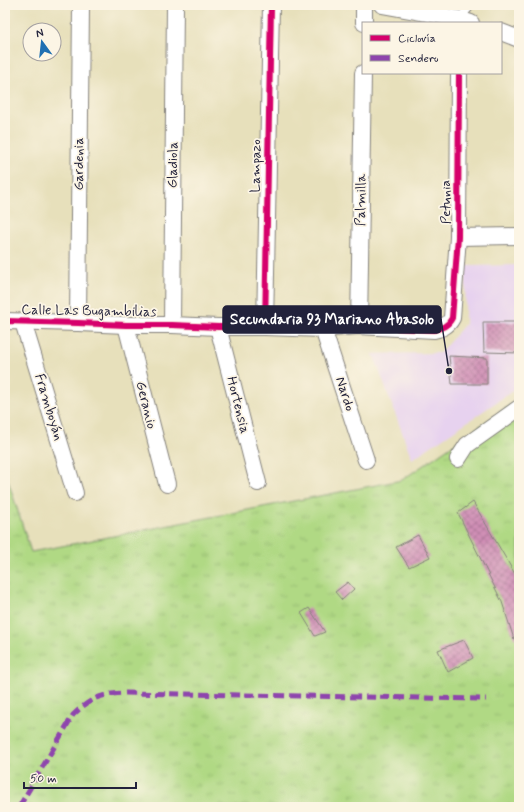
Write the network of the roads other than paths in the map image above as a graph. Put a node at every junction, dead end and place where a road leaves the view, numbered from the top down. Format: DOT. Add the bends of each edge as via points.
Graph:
graph roads {
  1 [pos="80,5"];
  2 [pos="175,5"];
  3 [pos="271,5"];
  4 [pos="364,5"];
  5 [pos="382,5"];
  6 [pos="470,5"];
  7 [pos="364,22"];
  8 [pos="463,22"];
  9 [pos="502,32"];
  10 [pos="519,39"];
  11 [pos="363,74"];
  12 [pos="459,74"];
  13 [pos="519,236"];
  14 [pos="458,237"];
  15 [pos="5,321"];
  16 [pos="23,322"];
  17 [pos="78,322"];
  18 [pos="126,325"];
  19 [pos="172,325"];
  20 [pos="359,326"];
  21 [pos="265,327"];
  22 [pos="444,327"];
  23 [pos="218,328"];
  24 [pos="324,329"];
  25 [pos="519,408"];
  26 [pos="458,459"];
  27 [pos="366,460"];
  28 [pos="258,483"];
  29 [pos="166,484"];
  30 [pos="75,493"];
  1 -- 17 [label="street, Gardenia"];
  2 -- 19 [label="street, Gladiola"];
  3 -- 21 [label="street, Lampazo"];
  4 -- 7 [label="street"];
  5 -- 8 [label="street"];
  6 -- 8 [label="lane"];
  9 -- 10 [label="street"];
  11 -- 20 [label="street, Palmilla"];
  12 -- 14 [label="street, Petunia"];
  13 -- 14 [label="street"];
  14 -- 22 [label="street, Petunia" via="452,318"];
  15 -- 16 [label="street, Calle Las Bugambilias"];
  16 -- 17 [label="street, Calle Las Bugambilias"];
  16 -- 30 [label="street, Framboyán"];
  17 -- 18 [label="street, Calle Las Bugambilias"];
  18 -- 19 [label="street, Calle Las Bugambilias"];
  18 -- 29 [label="street, Geranio"];
  19 -- 23 [label="street, Calle Las Bugambilias"];
  20 -- 22 [label="street, Calle Las Bugambilias" via="434,330"];
  20 -- 24 [label="street, Calle Las Bugambilias"];
  21 -- 23 [label="street, Calle Las Bugambilias"];
  21 -- 24 [label="street, Calle Las Bugambilias"];
  23 -- 28 [label="street, Hortensia"];
  24 -- 27 [label="street, Nardo"];
  25 -- 26 [label="street" via="467,445"];
}
